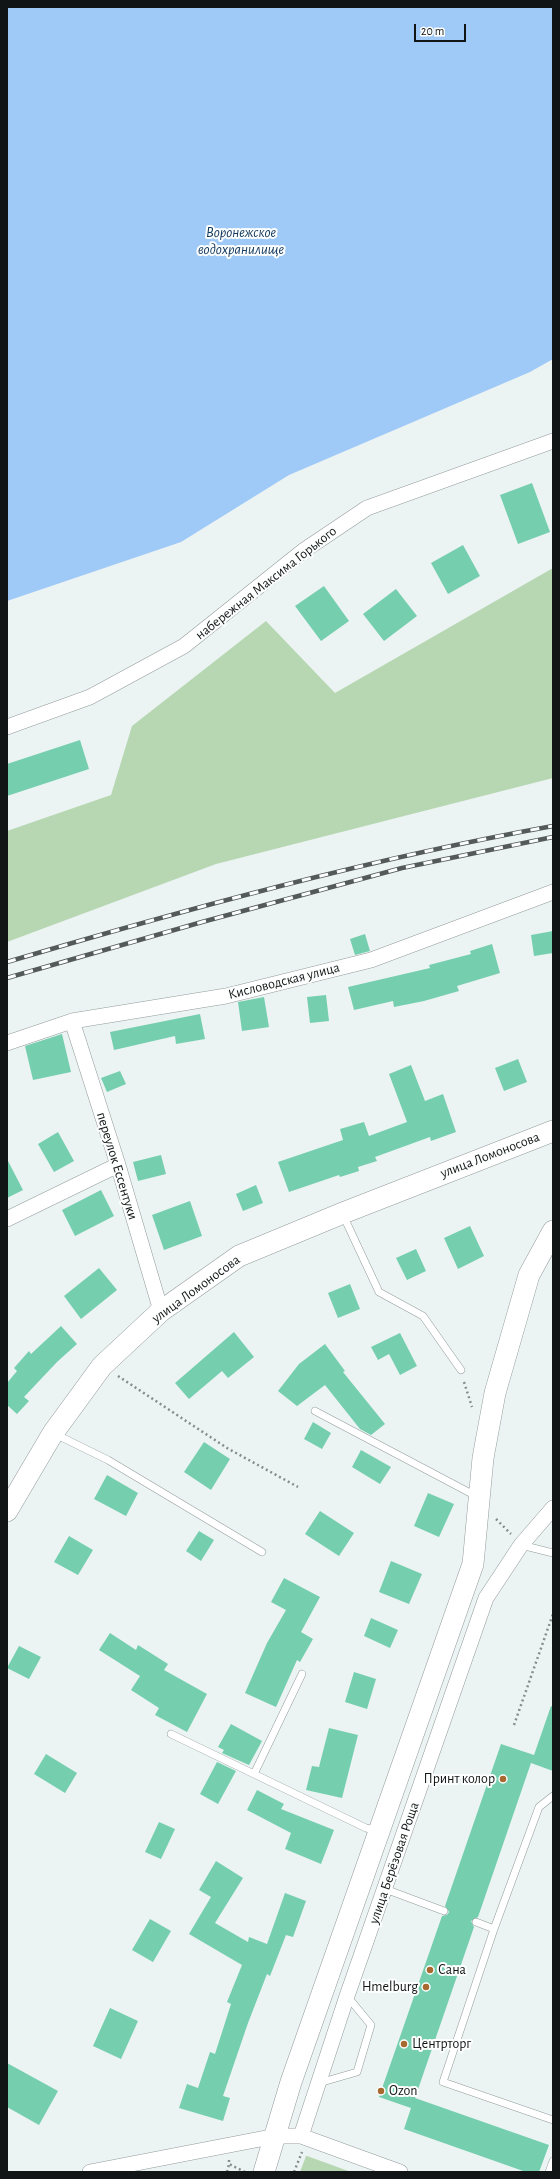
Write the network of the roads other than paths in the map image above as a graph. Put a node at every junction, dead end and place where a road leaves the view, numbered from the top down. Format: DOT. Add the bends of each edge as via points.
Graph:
graph roads {
  1 [pos="553,441"];
  2 [pos="7,727"];
  3 [pos="553,892"];
  4 [pos="72,1021"];
  5 [pos="7,1043"];
  6 [pos="553,1131"];
  7 [pos="118,1165"];
  8 [pos="342,1213"];
  9 [pos="7,1219"];
  10 [pos="553,1230"];
  11 [pos="162,1311"];
  12 [pos="461,1370"];
  13 [pos="315,1411"];
  14 [pos="53,1433"];
  15 [pos="480,1498"];
  16 [pos="553,1508"];
  17 [pos="7,1511"];
  18 [pos="521,1545"];
  19 [pos="262,1552"];
  20 [pos="553,1553"];
  21 [pos="302,1674"];
  22 [pos="171,1734"];
  23 [pos="254,1774"];
  24 [pos="553,1796"];
  25 [pos="380,1831"];
  26 [pos="385,1889"];
  27 [pos="444,1911"];
  28 [pos="476,1922"];
  29 [pos="494,1929"];
  30 [pos="347,1996"];
  31 [pos="319,2083"];
  32 [pos="553,2120"];
  33 [pos="276,2136"];
  34 [pos="304,2137"];
  35 [pos="553,2161"];
  36 [pos="90,2172"];
  37 [pos="264,2172"];
  38 [pos="400,2172"];
  39 [pos="550,2172"];
  1 -- 2 [label="street, набережная Максима Горького" via="367,508 303,551 184,646 90,697"];
  3 -- 4 [label="street, Кисловодская улица" via="371,960 226,996"];
  4 -- 5 [label="street, Кисловодская улица"];
  4 -- 7 [label="street, переулок Ессентуки"];
  6 -- 8 [label="main road, улица Ломоносова"];
  7 -- 9 [label="street"];
  7 -- 11 [label="street, переулок Ессентуки"];
  8 -- 11 [label="main road, улица Ломоносова" via="239,1256"];
  8 -- 12 [label="lane" via="379,1292 423,1316"];
  10 -- 15 [label="main road" via="529,1275 495,1393 483,1458"];
  11 -- 14 [label="main road, улица Ломоносова" via="102,1366"];
  13 -- 15 [label="lane"];
  14 -- 17 [label="main road, улица Ломоносова"];
  14 -- 19 [label="lane" via="108,1460"];
  15 -- 25 [label="main road" via="472,1564"];
  16 -- 18 [label="street, улица Берёзовая Роща"];
  18 -- 20 [label="lane"];
  18 -- 26 [label="street, улица Берёзовая Роща" via="486,1598"];
  21 -- 23 [label="lane"];
  22 -- 23 [label="lane"];
  23 -- 25 [label="lane" via="366,1828"];
  24 -- 29 [label="lane" via="539,1807"];
  25 -- 33 [label="main road" via="291,2082"];
  26 -- 27 [label="lane"];
  26 -- 30 [label="street, улица Берёзовая Роща"];
  28 -- 29 [label="lane"];
  29 -- 32 [label="lane" via="443,2082"];
  30 -- 31 [label="street, улица Берёзовая Роща"];
  30 -- 31 [label="lane" via="372,2025 357,2072"];
  31 -- 34 [label="street, улица Берёзовая Роща"];
  33 -- 34 [label="street"];
  33 -- 36 [label="street"];
  33 -- 37 [label="main road"];
  34 -- 38 [label="street"];
  35 -- 39 [label="lane"];
}
